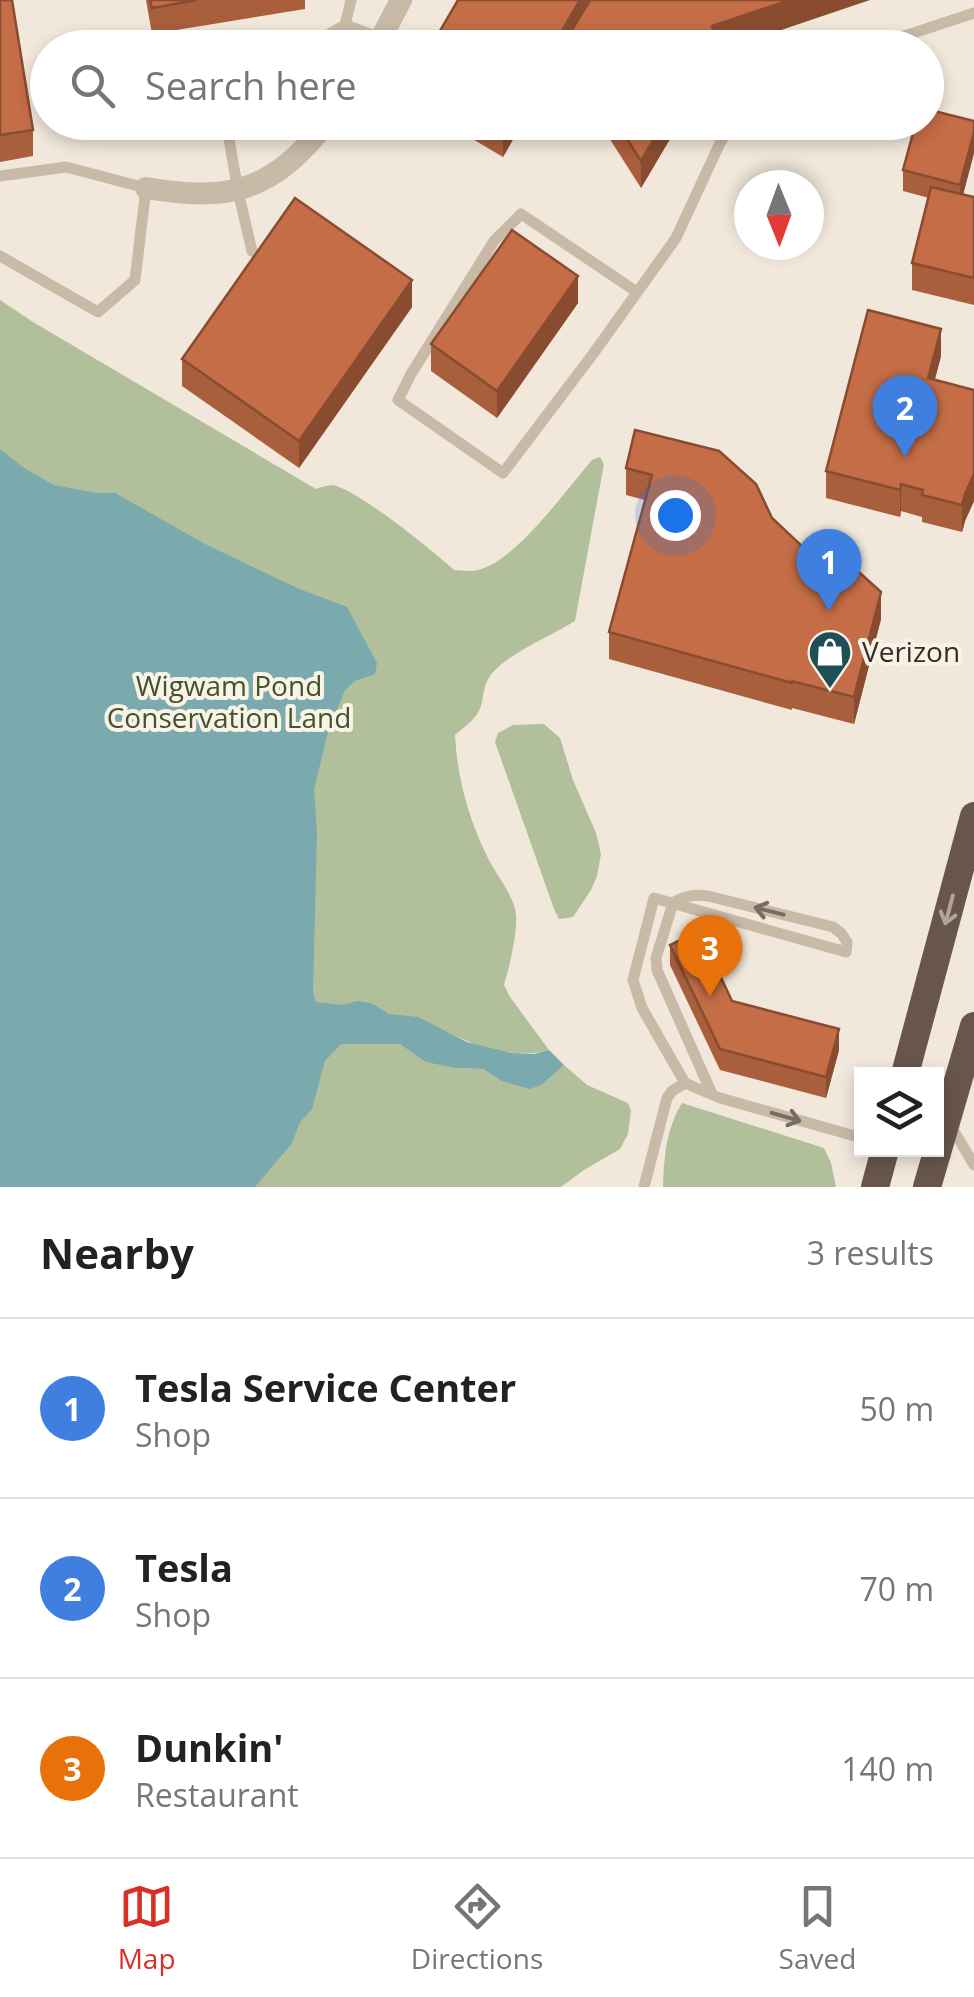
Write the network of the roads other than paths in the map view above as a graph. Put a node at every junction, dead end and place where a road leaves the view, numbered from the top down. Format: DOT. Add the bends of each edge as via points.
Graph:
graph roads {
  1 [pos="351,0"];
  2 [pos="401,0"];
  3 [pos="974,12"];
  4 [pos="345,24"];
  5 [pos="336,30"];
  6 [pos="356,30"];
  7 [pos="386,30"];
  8 [pos="921,30"];
  9 [pos="229,140"];
  10 [pos="310,140"];
  11 [pos="721,140"];
  12 [pos="0,176"];
  13 [pos="146,188"];
  14 [pos="238,191"];
  15 [pos="252,251"];
  16 [pos="0,256"];
  17 [pos="637,292"];
  18 [pos="974,816"];
  19 [pos="673,903"];
  20 [pos="974,1026"];
  21 [pos="907,1067"];
  22 [pos="685,1083"];
  23 [pos="712,1094"];
  24 [pos="947,1118"];
  25 [pos="854,1136"];
  26 [pos="883,1157"];
  27 [pos="974,1165"];
  28 [pos="644,1187"];
  29 [pos="876,1187"];
  30 [pos="927,1187"];
  1 -- 4 [label="lane"];
  2 -- 7 [label="street"];
  3 -- 8 [label="lane"];
  4 -- 5 [label="lane"];
  4 -- 6 [label="lane"];
  9 -- 14 [label="lane"];
  10 -- 14 [label="street" via="291,161"];
  11 -- 17 [label="lane" via="676,238"];
  12 -- 13 [label="lane" via="66,167"];
  13 -- 14 [label="street" via="207,195"];
  13 -- 16 [label="lane" via="135,280 98,312"];
  14 -- 15 [label="lane"];
  17 -- 17 [label="lane" via="504,473 398,400 494,241 521,214"];
  18 -- 21 [label="highway, one-way"];
  19 -- 19 [label="lane, one-way" via="846,952 848,942 833,928 708,896"];
  19 -- 22 [label="lane" via="654,898 633,980"];
  19 -- 23 [label="lane" via="656,970"];
  20 -- 24 [label="highway"];
  22 -- 23 [label="lane"];
  22 -- 28 [label="lane" via="667,1098"];
  23 -- 25 [label="lane, one-way"];
  24 -- 27 [label="lane"];
  24 -- 30 [label="highway"];
  26 -- 29 [label="highway"];
}
